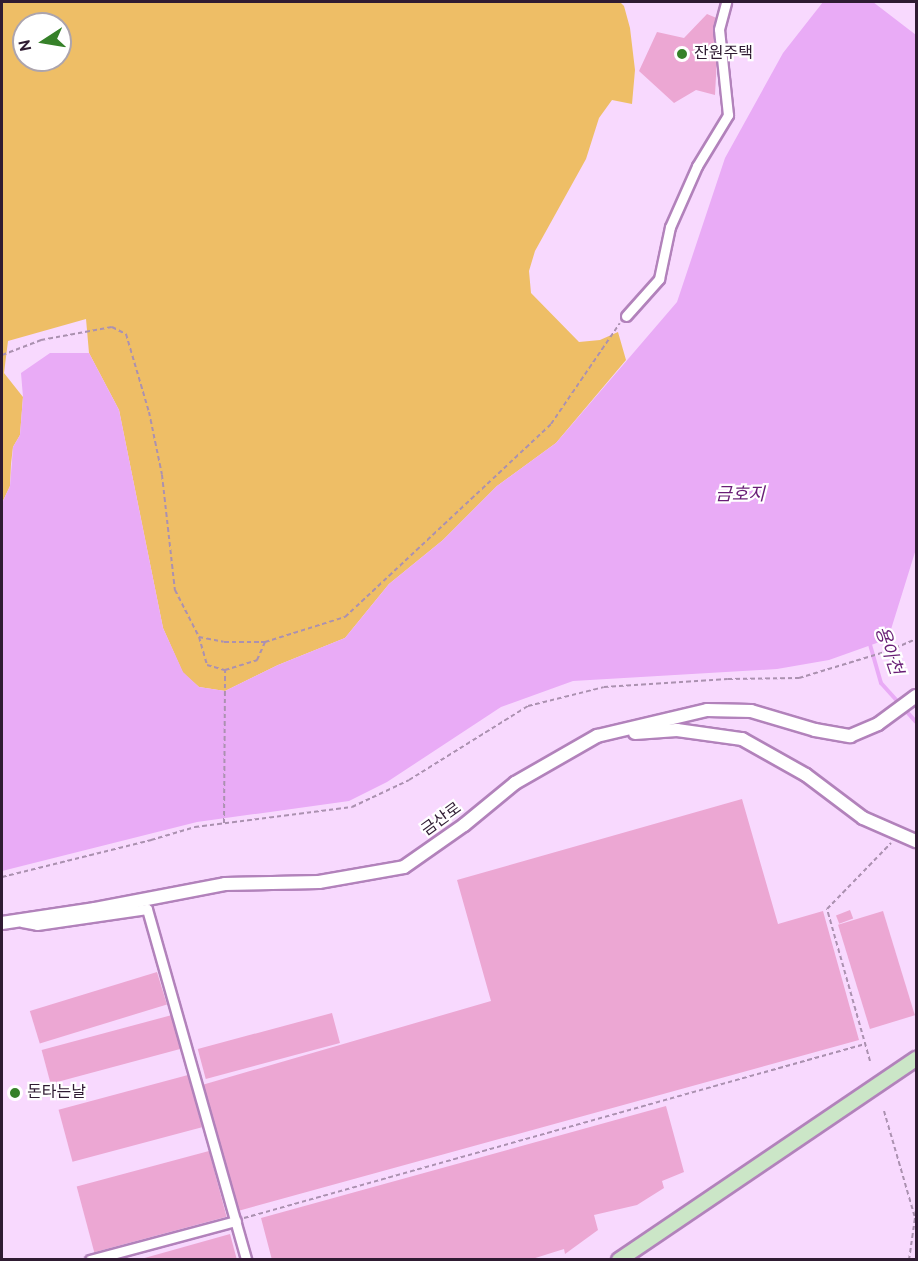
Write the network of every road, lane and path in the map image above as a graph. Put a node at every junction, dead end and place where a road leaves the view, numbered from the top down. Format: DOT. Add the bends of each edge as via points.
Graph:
graph roads {
  1 [pos="726,2"];
  2 [pos="626,316"];
  3 [pos="2,355"];
  4 [pos="198,637"];
  5 [pos="916,639"];
  6 [pos="265,642"];
  7 [pos="225,669"];
  8 [pos="916,696"];
  9 [pos="597,736"];
  10 [pos="224,823"];
  11 [pos="900,834"];
  12 [pos="916,841"];
  13 [pos="2,877"];
  14 [pos="7,922"];
  15 [pos="865,1044"];
  16 [pos="916,1059"];
  17 [pos="870,1061"];
  18 [pos="884,1111"];
  19 [pos="916,1211"];
  20 [pos="915,1218"];
  21 [pos="236,1221"];
  22 [pos="90,1260"];
  23 [pos="246,1260"];
  24 [pos="619,1260"];
  25 [pos="909,1260"];
  1 -- 2 [label="street" via="719,29 728,115 697,166 670,227 660,279"];
  2 -- 6 [label="path" via="551,424 345,617"];
  3 -- 4 [label="path" via="41,340 112,327 126,334 162,475 175,590"];
  4 -- 6 [label="path" via="224,642"];
  4 -- 7 [label="path" via="207,665"];
  5 -- 10 [label="path" via="799,678 604,687 528,706 409,780 352,807"];
  6 -- 7 [label="path" via="256,660"];
  7 -- 10 [label="path"];
  8 -- 9 [label="street, 금산로" via="878,724 850,736 751,711 707,710"];
  9 -- 11 [label="street" via="677,730 742,739 806,776 863,818"];
  9 -- 14 [label="street, 금산로" via="515,783 404,867 320,882 225,884"];
  10 -- 13 [label="path"];
  11 -- 12 [label="street"];
  11 -- 15 [label="path" via="827,909"];
  14 -- 21 [label="street" via="37,925 147,909"];
  15 -- 17 [label="path"];
  15 -- 21 [label="path"];
  16 -- 24 [label="main road"];
  18 -- 20 [label="path"];
  19 -- 20 [label="path"];
  20 -- 25 [label="path"];
  21 -- 22 [label="street"];
  21 -- 23 [label="street"];
}
